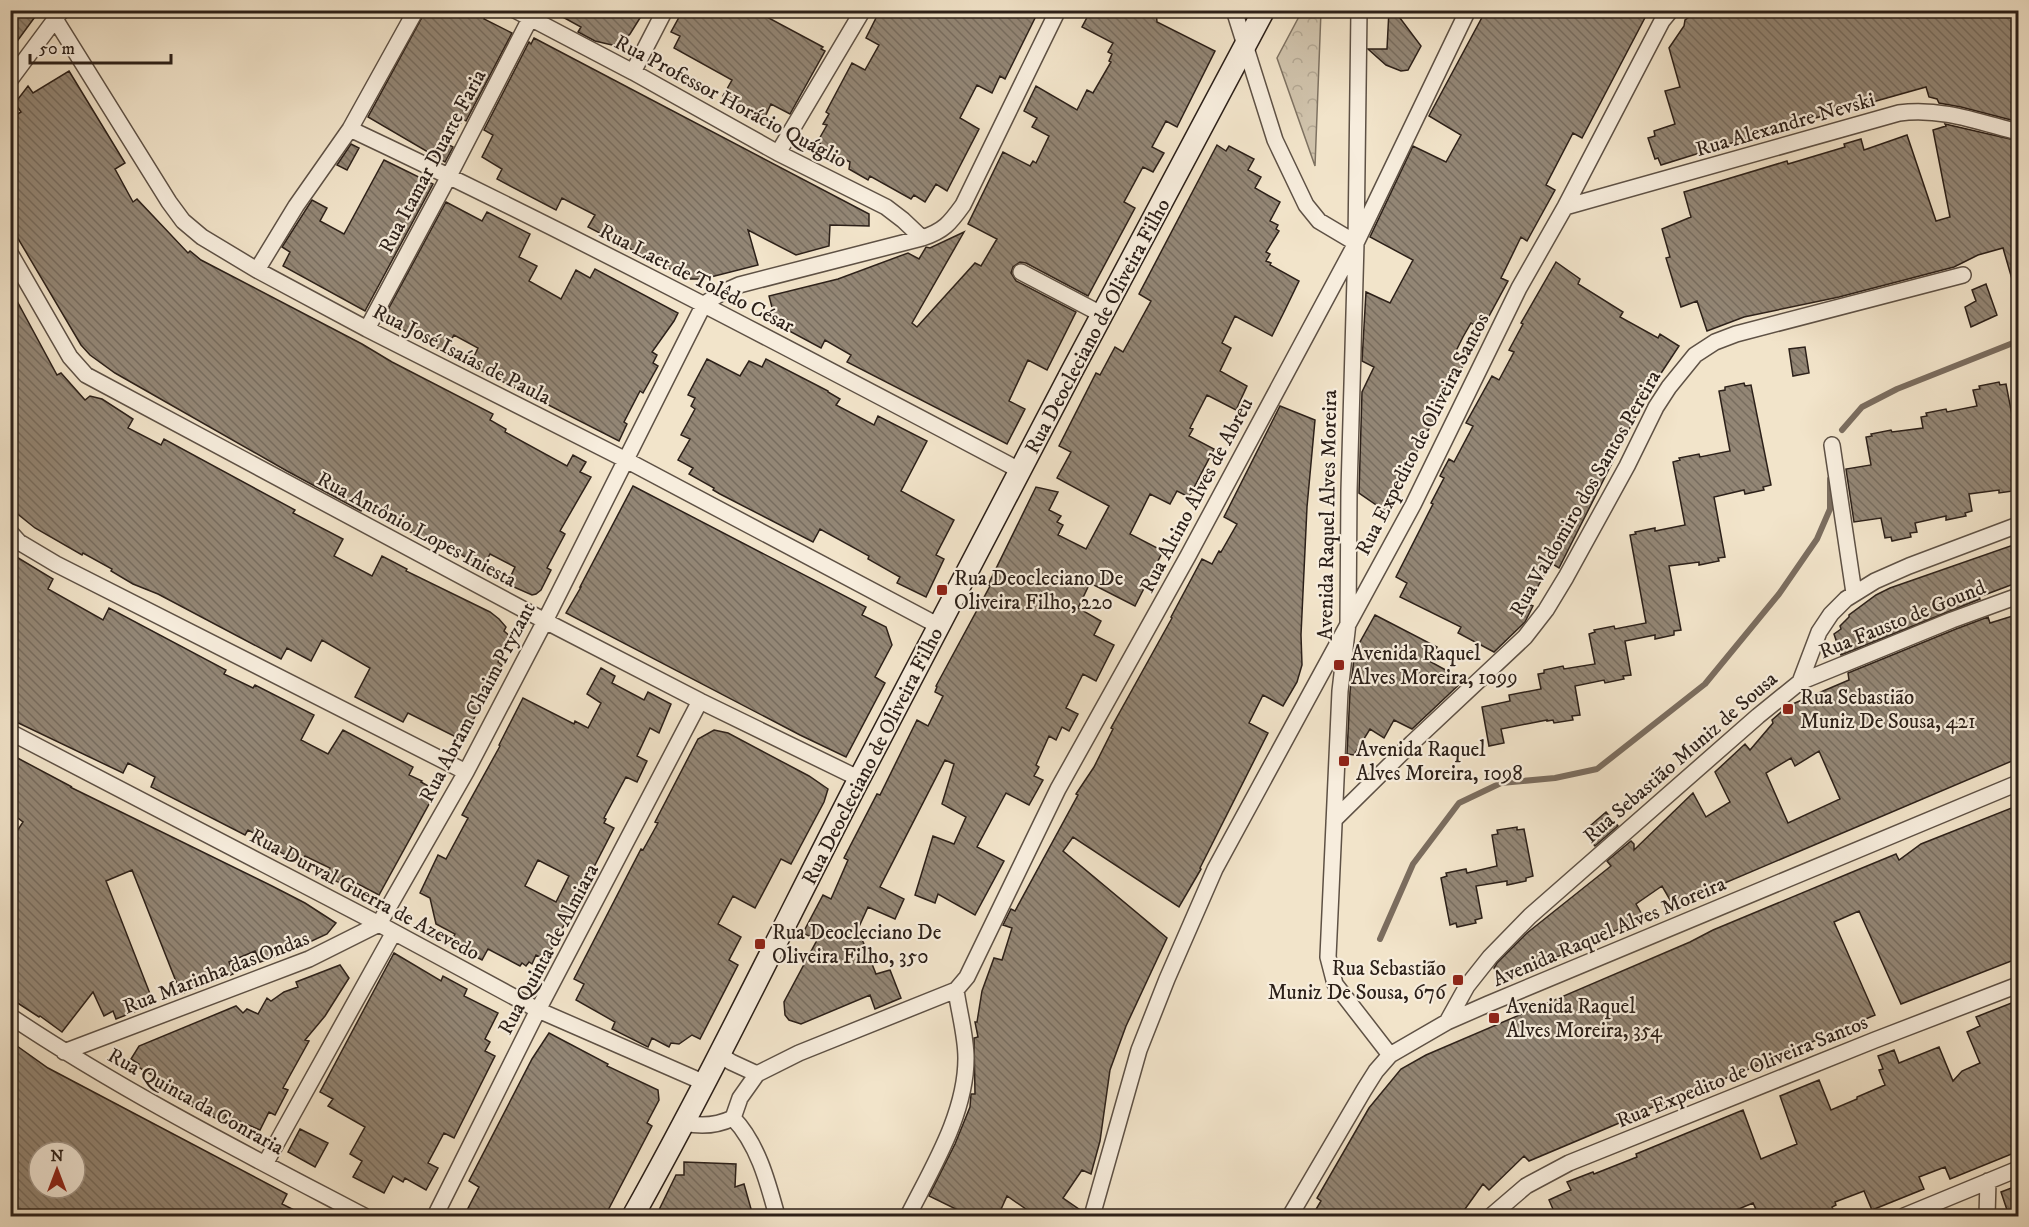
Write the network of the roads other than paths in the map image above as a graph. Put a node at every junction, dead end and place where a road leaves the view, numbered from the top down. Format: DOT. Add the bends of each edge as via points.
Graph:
graph roads {
  1 [pos="416,10"];
  2 [pos="515,10"];
  3 [pos="665,10"];
  4 [pos="863,10"];
  5 [pos="1058,10"];
  6 [pos="1234,10"];
  7 [pos="1264,10"];
  8 [pos="1359,10"];
  9 [pos="1468,10"];
  10 [pos="1671,10"];
  11 [pos="532,14"];
  12 [pos="58,15"];
  13 [pos="1245,45"];
  14 [pos="633,72"];
  15 [pos="10,80"];
  16 [pos="350,129"];
  17 [pos="2019,132"];
  18 [pos="778,153"];
  19 [pos="449,176"];
  20 [pos="1565,207"];
  21 [pos="922,238"];
  22 [pos="1356,243"];
  23 [pos="10,253"];
  24 [pos="257,270"];
  25 [pos="1021,272"];
  26 [pos="1963,275"];
  27 [pos="704,304"];
  28 [pos="1101,314"];
  29 [pos="367,329"];
  30 [pos="1832,446"];
  31 [pos="626,460"];
  32 [pos="1021,471"];
  33 [pos="2019,525"];
  34 [pos="10,532"];
  35 [pos="1854,593"];
  36 [pos="2019,597"];
  37 [pos="545,621"];
  38 [pos="1348,623"];
  39 [pos="939,626"];
  40 [pos="1800,682"];
  41 [pos="700,701"];
  42 [pos="10,732"];
  43 [pos="466,772"];
  44 [pos="860,779"];
  45 [pos="2019,783"];
  46 [pos="1334,820"];
  47 [pos="380,924"];
  48 [pos="394,932"];
  49 [pos="2019,985"];
  50 [pos="956,990"];
  51 [pos="538,1010"];
  52 [pos="10,1016"];
  53 [pos="1447,1022"];
  54 [pos="64,1052"];
  55 [pos="719,1054"];
  56 [pos="1390,1055"];
  57 [pos="757,1074"];
  58 [pos="705,1083"];
  59 [pos="733,1118"];
  60 [pos="685,1122"];
  61 [pos="265,1164"];
  62 [pos="2019,1169"];
  63 [pos="1988,1181"];
  64 [pos="364,1216"];
  65 [pos="435,1216"];
  66 [pos="633,1216"];
  67 [pos="777,1216"];
  68 [pos="909,1216"];
  69 [pos="1092,1216"];
  70 [pos="1290,1216"];
  71 [pos="1491,1216"];
  72 [pos="1904,1216"];
  73 [pos="1987,1216"];
  1 -- 16 [label="street"];
  2 -- 11 [label="street, Rua Professor Horácio Quáglio"];
  3 -- 14 [label="street"];
  4 -- 18 [label="street"];
  5 -- 21 [label="street" via="963,205 946,227"];
  6 -- 13 [label="street"];
  7 -- 13 [label="street, Rua Deocleciano de Oliveira Filho"];
  8 -- 22 [label="street, Avenida Raquel Alves Moreira"];
  9 -- 22 [label="street, Rua Altino Alves de Abreu"];
  10 -- 20 [label="street, Rua Expedito de Oliveira Santos"];
  11 -- 14 [label="street, Rua Professor Horácio Quáglio"];
  11 -- 19 [label="street, Rua Itamar Duarte Faria"];
  12 -- 15 [label="street"];
  12 -- 24 [label="street, Rua José Isaías de Paula" via="183,221"];
  13 -- 22 [label="street" via="1275,140 1306,205 1319,221"];
  13 -- 28 [label="street, Rua Deocleciano de Oliveira Filho"];
  14 -- 18 [label="street, Rua Professor Horácio Quáglio"];
  16 -- 19 [label="street, Rua Laet de Tolêdo César"];
  16 -- 24 [label="street"];
  17 -- 20 [label="street, Rua Alexandre Nevski" via="1939,112 1899,113"];
  18 -- 21 [label="street, Rua Professor Horácio Quáglio" via="886,207"];
  19 -- 27 [label="street, Rua Laet de Tolêdo César"];
  19 -- 29 [label="street, Rua Itamar Duarte Faria"];
  20 -- 38 [label="street, Rua Expedito de Oliveira Santos" via="1519,288 1413,505"];
  21 -- 27 [label="street" via="739,285"];
  22 -- 38 [label="street, Avenida Raquel Alves Moreira"];
  22 -- 50 [label="street, Rua Altino Alves de Abreu" via="1058,789 967,977"];
  23 -- 37 [label="street, Rua Antônio Lopes Iniesta" via="70,357 86,375"];
  24 -- 29 [label="street, Rua José Isaías de Paula"];
  25 -- 28 [label="street"];
  26 -- 46 [label="street, Rua Valdomiro dos Santos Pereira" via="1736,334 1695,355 1656,406 1546,610 1525,637"];
  27 -- 31 [label="street, Rua Abram Chaim Pryzant"];
  27 -- 32 [label="street, Rua Laet de Tolêdo César"];
  28 -- 32 [label="street, Rua Deocleciano de Oliveira Filho"];
  29 -- 31 [label="street, Rua José Isaías de Paula"];
  30 -- 35 [label="street"];
  31 -- 37 [label="street, Rua Abram Chaim Pryzant"];
  31 -- 39 [label="street, Rua José Isaías de Paula"];
  32 -- 39 [label="street, Rua Deocleciano de Oliveira Filho"];
  33 -- 35 [label="street, Rua Sebastião Muniz de Sousa" via="1909,566"];
  34 -- 43 [label="street" via="19,542 56,564"];
  35 -- 40 [label="street, Rua Sebastião Muniz de Sousa" via="1831,614 1820,632"];
  36 -- 40 [label="street, Rua Fausto de Gound"];
  37 -- 41 [label="street, Rua Antônio Lopes Iniesta"];
  37 -- 43 [label="street, Rua Abram Chaim Pryzant"];
  38 -- 46 [label="street, Avenida Raquel Alves Moreira" via="1340,691"];
  38 -- 69 [label="street, Rua Expedito de Oliveira Santos" via="1215,870 1167,979 1139,1050"];
  39 -- 44 [label="street, Rua Deocleciano de Oliveira Filho"];
  40 -- 53 [label="street, Rua Sebastião Muniz de Sousa" via="1530,916 1467,986"];
  41 -- 44 [label="street, Rua Antônio Lopes Iniesta"];
  41 -- 51 [label="street, Rua Quinta de Almiara"];
  42 -- 47 [label="street, Rua Durval Guerra de Azevedo"];
  43 -- 47 [label="street, Rua Abram Chaim Pryzant"];
  44 -- 55 [label="street, Rua Deocleciano de Oliveira Filho"];
  45 -- 53 [label="street, Avenida Raquel Alves Moreira"];
  46 -- 56 [label="street, Avenida Raquel Alves Moreira" via="1328,957 1335,984"];
  47 -- 48 [label="street, Rua Durval Guerra de Azevedo"];
  47 -- 54 [label="street, Rua Marinha das Ondas" via="309,959"];
  48 -- 51 [label="street, Rua Durval Guerra de Azevedo"];
  48 -- 61 [label="street"];
  49 -- 71 [label="street, Rua Expedito de Oliveira Santos" via="1569,1163 1526,1186"];
  50 -- 57 [label="street"];
  50 -- 68 [label="street" via="966,1056 964,1080 946,1140"];
  51 -- 58 [label="street, Rua Durval Guerra de Azevedo"];
  51 -- 65 [label="street, Rua Quinta de Almiara"];
  52 -- 54 [label="street, Rua Quinta da Conraria"];
  53 -- 56 [label="street, Avenida Raquel Alves Moreira"];
  54 -- 61 [label="street, Rua Quinta da Conraria"];
  55 -- 57 [label="street"];
  55 -- 58 [label="street, Rua Deocleciano de Oliveira Filho"];
  56 -- 70 [label="street" via="1364,1090"];
  57 -- 59 [label="street" via="740,1098"];
  58 -- 60 [label="street, Rua Deocleciano de Oliveira Filho"];
  59 -- 60 [label="street" via="705,1125"];
  59 -- 67 [label="street" via="756,1152"];
  60 -- 66 [label="street, Rua Deocleciano de Oliveira Filho"];
  61 -- 64 [label="street, Rua Quinta da Conraria"];
  62 -- 63 [label="street"];
  63 -- 72 [label="street"];
  63 -- 73 [label="street"];
}
